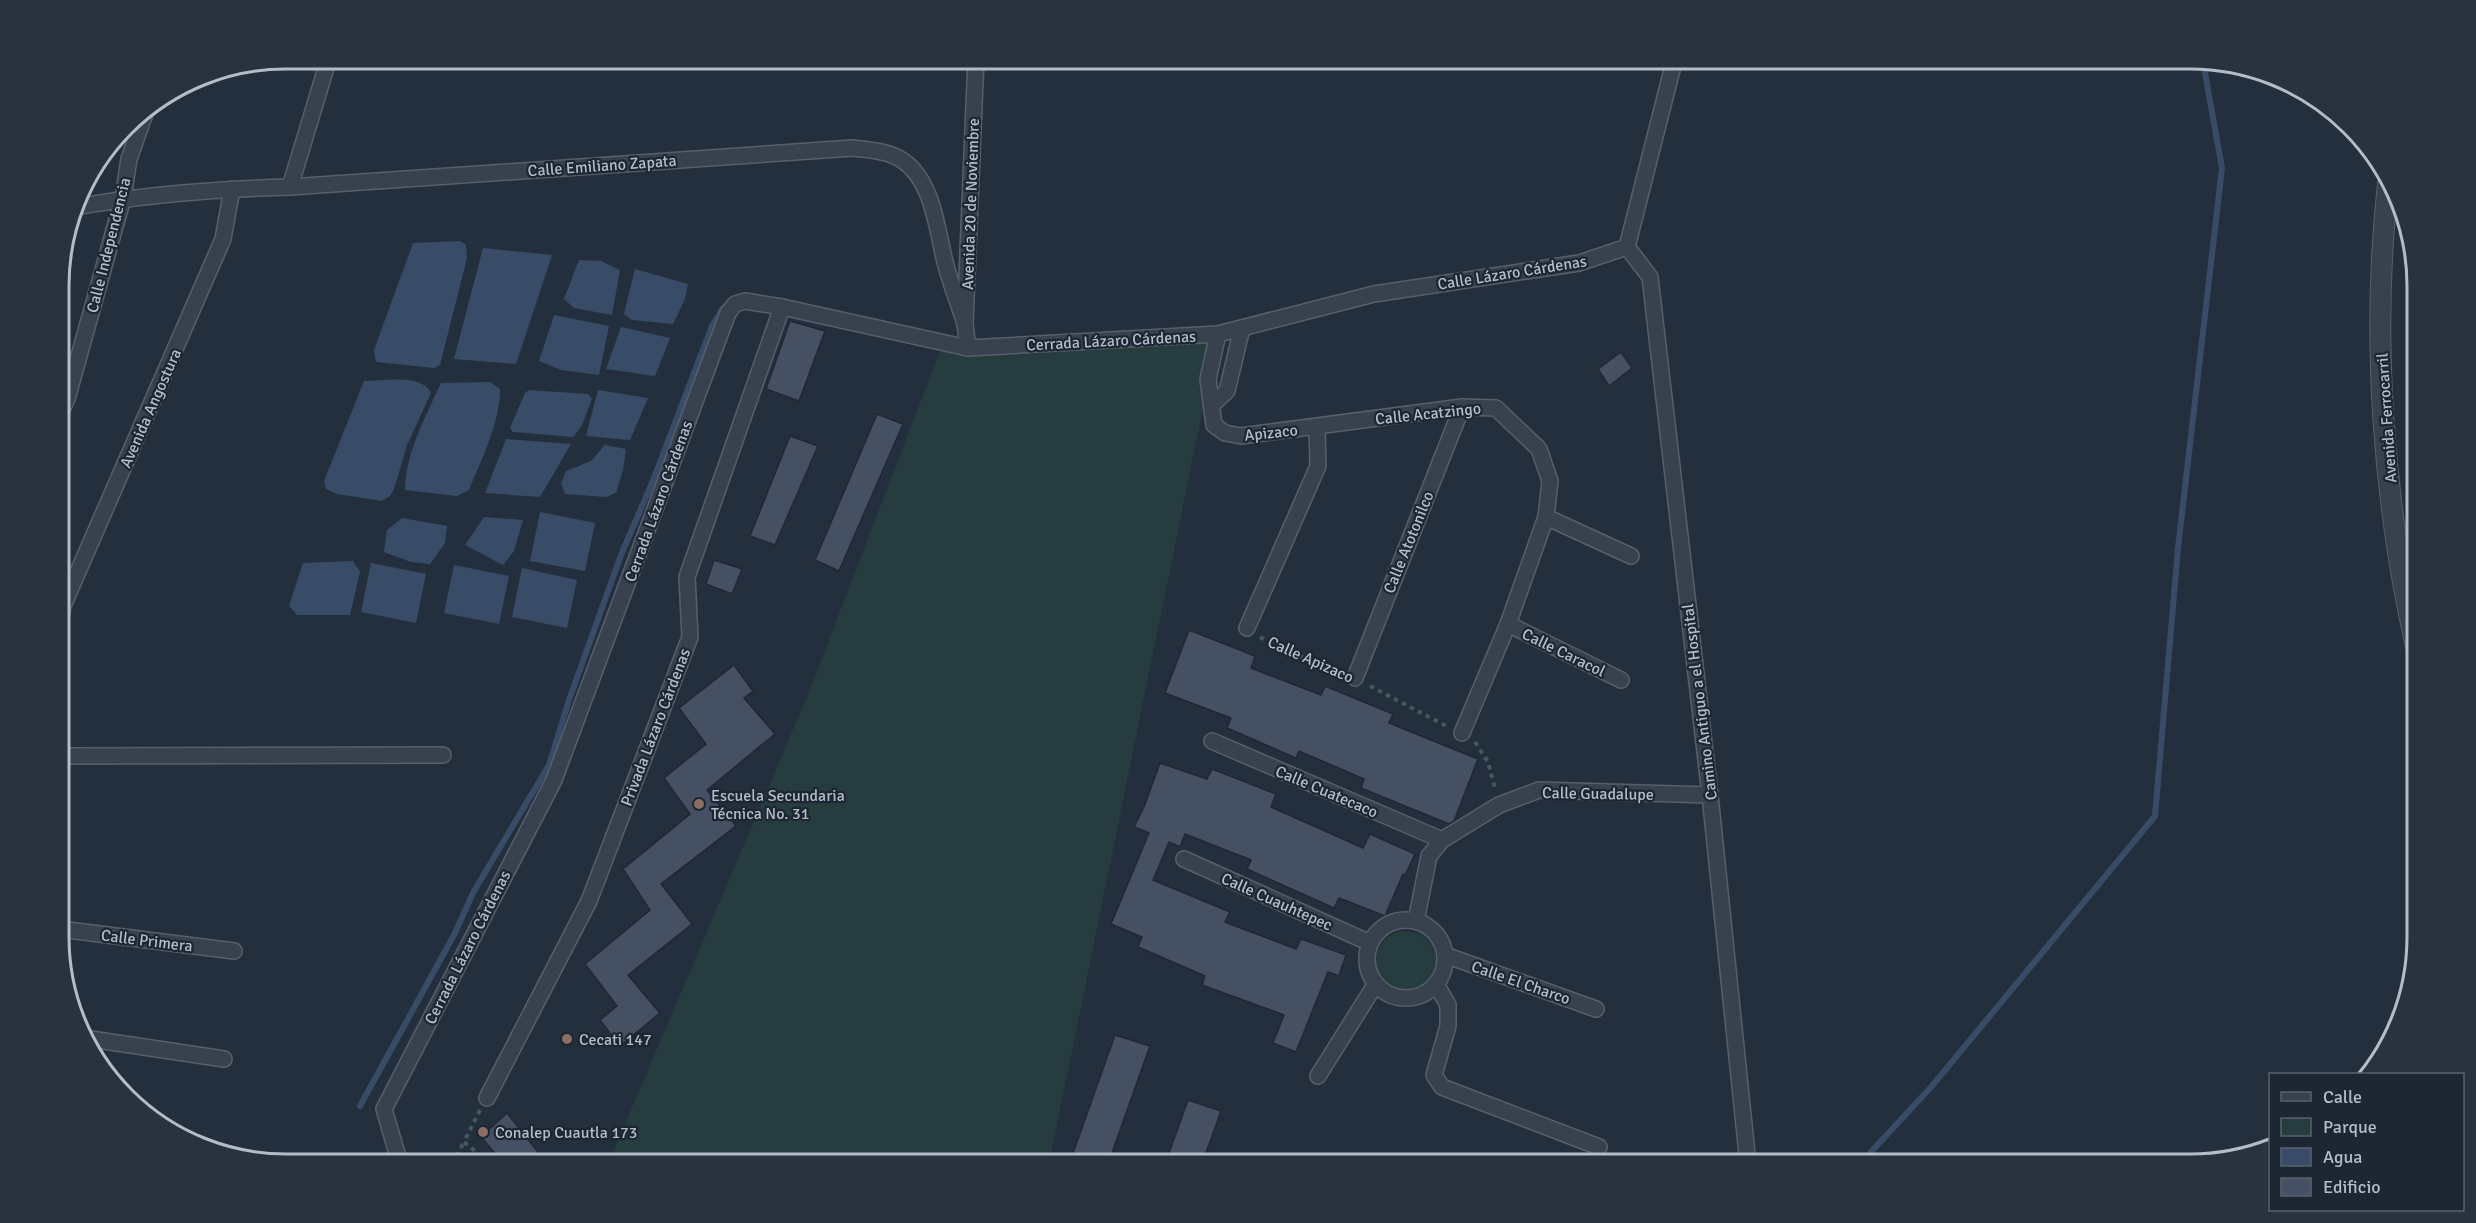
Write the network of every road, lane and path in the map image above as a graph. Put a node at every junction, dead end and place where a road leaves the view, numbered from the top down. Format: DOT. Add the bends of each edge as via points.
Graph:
graph roads {
  1 [pos="326,69"];
  2 [pos="976,69"];
  3 [pos="1671,69"];
  4 [pos="141,125"];
  5 [pos="290,187"];
  6 [pos="232,189"];
  7 [pos="2387,195"];
  8 [pos="123,198"];
  9 [pos="85,205"];
  10 [pos="1627,247"];
  11 [pos="782,307"];
  12 [pos="965,324"];
  13 [pos="1242,328"];
  14 [pos="1218,334"];
  15 [pos="968,348"];
  16 [pos="69,392"];
  17 [pos="1212,405"];
  18 [pos="1462,406"];
  19 [pos="1317,427"];
  20 [pos="1546,517"];
  21 [pos="1631,556"];
  22 [pos="69,592"];
  23 [pos="2407,608"];
  24 [pos="1508,624"];
  25 [pos="1247,628"];
  26 [pos="1355,678"];
  27 [pos="1621,680"];
  28 [pos="1462,733"];
  29 [pos="1212,741"];
  30 [pos="442,755"];
  31 [pos="69,756"];
  32 [pos="1710,795"];
  33 [pos="1499,805"];
  34 [pos="1442,840"];
  35 [pos="1184,859"];
  36 [pos="1416,921"];
  37 [pos="69,930"];
  38 [pos="1370,943"];
  39 [pos="234,951"];
  40 [pos="1445,956"];
  41 [pos="1436,984"];
  42 [pos="1375,985"];
  43 [pos="1596,1009"];
  44 [pos="95,1040"];
  45 [pos="224,1059"];
  46 [pos="1318,1076"];
  47 [pos="487,1098"];
  48 [pos="464,1142"];
  49 [pos="1599,1147"];
  50 [pos="397,1154"];
  51 [pos="457,1154"];
  52 [pos="479,1154"];
  53 [pos="1747,1154"];
  1 -- 5 [label="street"];
  2 -- 12 [label="street, Avenida 20 de Noviembre"];
  3 -- 10 [label="street"];
  4 -- 8 [label="street, Calle Independencia" via="129,159"];
  5 -- 6 [label="street, Calle Emiliano Zapata"];
  5 -- 12 [label="street, Calle Emiliano Zapata" via="852,148 878,151 902,159 927,194"];
  6 -- 8 [label="street, Calle Emiliano Zapata"];
  6 -- 22 [label="street, Avenida Angostura" via="224,239"];
  7 -- 23 [label="street, Avenida Ferrocarril" via="2380,338 2384,432"];
  8 -- 9 [label="street, Calle Emiliano Zapata"];
  8 -- 16 [label="street, Calle Independencia"];
  10 -- 13 [label="street, Calle Lázaro Cárdenas" via="1580,263 1374,294"];
  10 -- 32 [label="street, Camino Antiguo a el Hospital" via="1650,277"];
  11 -- 15 [label="street, Cerrada Lázaro Cárdenas"];
  11 -- 47 [label="street, Privada Lázaro Cárdenas" via="687,577 690,637 590,901"];
  11 -- 50 [label="street, Cerrada Lázaro Cárdenas" via="746,301 735,304 728,314 554,780 384,1109"];
  12 -- 15 [label="street, Avenida 20 de Noviembre"];
  13 -- 14 [label="street, Cerrada Lázaro Cárdenas"];
  13 -- 17 [label="street" via="1227,391"];
  14 -- 15 [label="street, Cerrada Lázaro Cárdenas"];
  14 -- 17 [label="street" via="1208,379"];
  17 -- 19 [label="street, Apizaco" via="1214,425 1225,433 1241,436"];
  18 -- 19 [label="street, Calle Acatzingo"];
  18 -- 20 [label="street, Calle Acatzingo" via="1496,408 1539,449 1550,481"];
  18 -- 26 [label="street, Calle Atotonilco"];
  19 -- 25 [label="street" via="1318,466"];
  20 -- 21 [label="street"];
  20 -- 24 [label="street, Calle Caracol"];
  24 -- 27 [label="street, Calle Caracol"];
  24 -- 28 [label="street, Calle Caracol"];
  25 -- 26 [label="path, Calle Apizaco" via="1277,647"];
  26 -- 28 [label="path, Calle Apizaco"];
  28 -- 33 [label="path, Calle Apizaco" via="1474,740 1488,762"];
  29 -- 34 [label="street, Calle Cuatecaco"];
  30 -- 31 [label="street"];
  32 -- 33 [label="street, Calle Guadalupe" via="1539,790"];
  32 -- 53 [label="street, Camino Antiguo a el Hospital"];
  33 -- 34 [label="street, Calle Guadalupe"];
  34 -- 36 [label="street, Calle Guadalupe" via="1429,856"];
  35 -- 38 [label="street, Calle Cuauhtepec"];
  36 -- 38 [label="street" via="1389,924"];
  36 -- 40 [label="street" via="1436,933"];
  37 -- 39 [label="street, Calle Primera"];
  38 -- 42 [label="street" via="1366,964"];
  40 -- 41 [label="street" via="1442,976"];
  40 -- 43 [label="street, Calle El Charco"];
  41 -- 42 [label="street" via="1423,995 1406,999 1388,995"];
  41 -- 49 [label="street" via="1448,1005 1448,1026 1434,1075 1442,1087"];
  42 -- 46 [label="street"];
  44 -- 45 [label="street"];
  47 -- 48 [label="path"];
  48 -- 51 [label="path"];
  48 -- 52 [label="path"];
}
